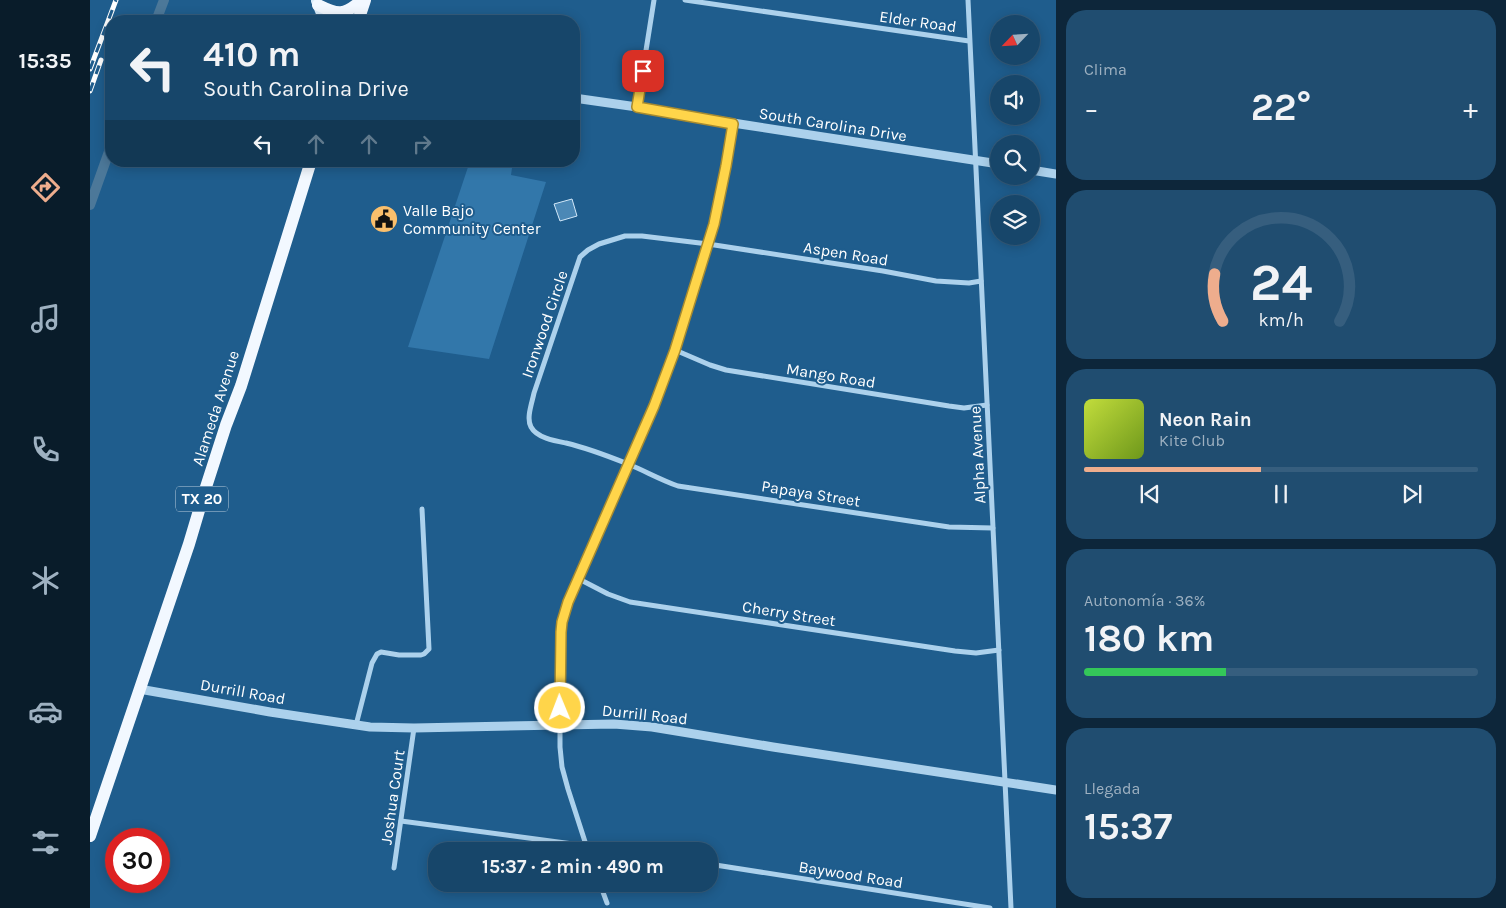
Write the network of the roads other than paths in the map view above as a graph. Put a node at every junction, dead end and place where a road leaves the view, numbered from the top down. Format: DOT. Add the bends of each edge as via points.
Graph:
graph roads {
  1 [pos="362,0"];
  2 [pos="366,0"];
  3 [pos="654,0"];
  4 [pos="685,0"];
  5 [pos="968,0"];
  6 [pos="316,3"];
  7 [pos="321,15"];
  8 [pos="360,15"];
  9 [pos="970,41"];
  10 [pos="580,99"];
  11 [pos="637,107"];
  12 [pos="733,124"];
  13 [pos="975,160"];
  14 [pos="990,162"];
  15 [pos="310,167"];
  16 [pos="1040,171"];
  17 [pos="1056,174"];
  18 [pos="708,244"];
  19 [pos="981,281"];
  20 [pos="675,350"];
  21 [pos="987,405"];
  22 [pos="629,464"];
  23 [pos="422,509"];
  24 [pos="993,528"];
  25 [pos="579,580"];
  26 [pos="999,650"];
  27 [pos="139,689"];
  28 [pos="356,725"];
  29 [pos="560,725"];
  30 [pos="414,728"];
  31 [pos="1006,782"];
  32 [pos="1056,790"];
  33 [pos="401,821"];
  34 [pos="90,836"];
  35 [pos="563,842"];
  36 [pos="585,842"];
  37 [pos="718,865"];
  38 [pos="394,868"];
  39 [pos="603,892"];
  40 [pos="607,902"];
  41 [pos="990,908"];
  42 [pos="1011,908"];
  1 -- 6 [label="main road" via="344,12 330,11"];
  2 -- 8 [label="main road"];
  3 -- 11 [label="street"];
  4 -- 9 [label="street, Elder Road"];
  5 -- 9 [label="street, Alpha Avenue"];
  6 -- 7 [label="main road"];
  9 -- 13 [label="street, Alpha Avenue"];
  10 -- 11 [label="street, South Carolina Drive"];
  11 -- 12 [label="street, South Carolina Drive"];
  12 -- 13 [label="street, South Carolina Drive"];
  12 -- 18 [label="street"];
  13 -- 14 [label="street, South Carolina Drive"];
  13 -- 19 [label="street, Alpha Avenue"];
  15 -- 27 [label="main road, Alameda Avenue / TX 20" via="241,386"];
  16 -- 17 [label="street"];
  18 -- 19 [label="street, Aspen Road" via="936,281"];
  18 -- 20 [label="street"];
  18 -- 22 [label="street, Ironwood Circle" via="625,236 588,250 580,257 573,276 534,393 530,422 534,430 546,438"];
  19 -- 21 [label="street, Alpha Avenue"];
  20 -- 21 [label="street, Mango Road" via="726,370 949,406"];
  20 -- 22 [label="street"];
  21 -- 24 [label="street, Alpha Avenue"];
  22 -- 24 [label="street, Papaya Street" via="678,486 949,527"];
  22 -- 25 [label="street"];
  23 -- 28 [label="street" via="429,649 421,655 377,654"];
  24 -- 26 [label="street, Alpha Avenue"];
  25 -- 26 [label="street, Cherry Street" via="630,602 955,651"];
  25 -- 29 [label="street" via="562,622"];
  26 -- 31 [label="street, Alpha Avenue"];
  27 -- 28 [label="street, Durrill Road"];
  27 -- 34 [label="main road, Alameda Avenue / TX 20"];
  28 -- 30 [label="street, Durrill Road"];
  29 -- 30 [label="street, Durrill Road"];
  29 -- 31 [label="street, Durrill Road" via="652,727"];
  29 -- 36 [label="street" via="562,767"];
  30 -- 33 [label="street, Joshua Court"];
  31 -- 32 [label="street, Durrill Road"];
  31 -- 42 [label="street, Alpha Avenue"];
  33 -- 35 [label="street"];
  33 -- 38 [label="street, Joshua Court"];
  37 -- 41 [label="street, Baywood Road"];
  39 -- 40 [label="street"];
}
